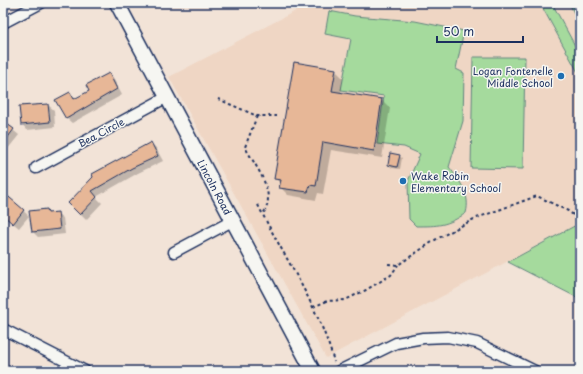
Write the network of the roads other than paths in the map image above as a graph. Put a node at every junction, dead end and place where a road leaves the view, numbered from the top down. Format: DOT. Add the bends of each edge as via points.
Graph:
graph roads {
  1 [pos="41,3"];
  2 [pos="117,3"];
  3 [pos="3,23"];
  4 [pos="167,97"];
  5 [pos="36,168"];
  6 [pos="232,221"];
  7 [pos="174,252"];
  8 [pos="3,329"];
  9 [pos="337,367"];
  10 [pos="85,371"];
  11 [pos="313,371"];
  12 [pos="535,371"];
  1 -- 3 [label="street"];
  2 -- 4 [label="main road, Lincoln Road"];
  4 -- 5 [label="street, Bea Circle"];
  4 -- 6 [label="main road, Lincoln Road"];
  6 -- 7 [label="street"];
  6 -- 11 [label="main road, Lincoln Road"];
  8 -- 10 [label="street"];
  9 -- 12 [label="street" via="396,343 448,337 477,343"];
}
